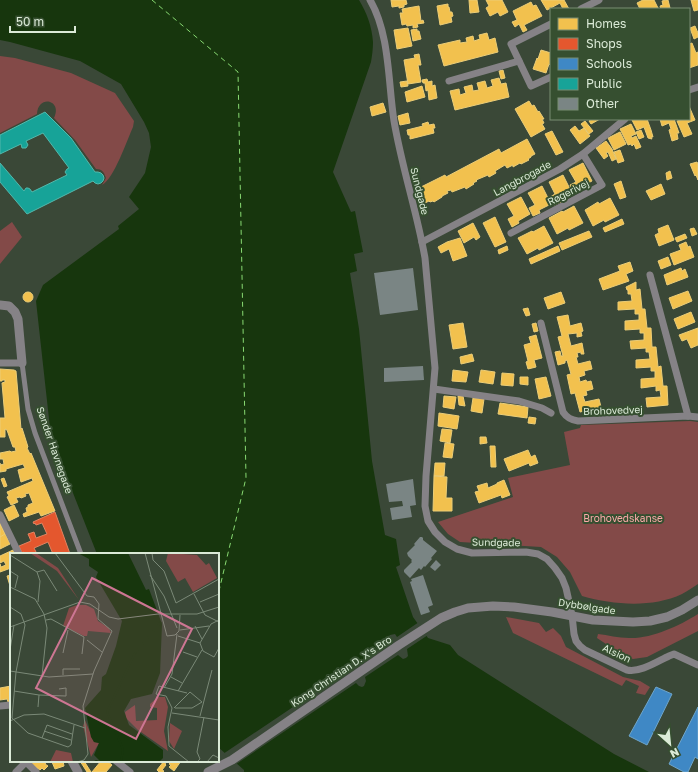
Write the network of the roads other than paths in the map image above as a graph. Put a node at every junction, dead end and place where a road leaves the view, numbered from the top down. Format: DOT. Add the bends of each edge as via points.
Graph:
graph roads {
  1 [pos="370,0"];
  2 [pos="599,0"];
  3 [pos="583,8"];
  4 [pos="550,24"];
  5 [pos="519,61"];
  6 [pos="550,77"];
  7 [pos="449,81"];
  8 [pos="623,120"];
  9 [pos="583,154"];
  10 [pos="511,233"];
  11 [pos="422,242"];
  12 [pos="650,275"];
  13 [pos="4,306"];
  14 [pos="541,323"];
  15 [pos="0,363"];
  16 [pos="22,364"];
  17 [pos="434,390"];
  18 [pos="551,413"];
  19 [pos="688,416"];
  20 [pos="698,417"];
  21 [pos="0,515"];
  22 [pos="19,553"];
  23 [pos="81,553"];
  24 [pos="698,600"];
  25 [pos="493,606"];
  26 [pos="572,616"];
  27 [pos="698,665"];
  28 [pos="10,705"];
  29 [pos="0,706"];
  30 [pos="26,762"];
  31 [pos="28,762"];
  32 [pos="73,762"];
  33 [pos="117,762"];
  34 [pos="210,762"];
  35 [pos="16,772"];
  36 [pos="36,772"];
  37 [pos="78,772"];
  38 [pos="130,772"];
  39 [pos="208,772"];
  40 [pos="220,772"];
  1 -- 11 [label="street, Sundgade" via="384,35 394,121"];
  2 -- 3 [label="street"];
  4 -- 5 [label="street" via="511,44"];
  5 -- 6 [label="street" via="531,86"];
  5 -- 7 [label="street"];
  8 -- 9 [label="street, Langbrogade"];
  9 -- 10 [label="street, Røgerivej" via="602,185"];
  9 -- 11 [label="street, Langbrogade" via="560,169"];
  11 -- 17 [label="street, Sundgade" via="435,368"];
  12 -- 19 [label="street"];
  13 -- 16 [label="street, Sønder Havnegade" via="15,312 18,319"];
  14 -- 19 [label="street, Brohovedvej" via="563,412 567,418 578,421"];
  15 -- 16 [label="street"];
  16 -- 23 [label="street, Sønder Havnegade" via="28,409 35,433"];
  17 -- 18 [label="street" via="519,402"];
  17 -- 26 [label="street, Sundgade" via="425,498 428,521 445,542 457,549 472,553 526,552 547,559 562,578"];
  19 -- 20 [label="street, Brohovedvej"];
  21 -- 22 [label="street"];
  24 -- 26 [label="street, Dybbølgade" via="666,617 650,621 615,622"];
  25 -- 26 [label="street, Dybbølgade"];
  25 -- 39 [label="street, Kong Christian D. X's Bro" via="468,608 441,618 232,760"];
  26 -- 27 [label="street, Alsion" via="574,634 580,646 627,670 639,670 674,654"];
  28 -- 29 [label="street"];
  30 -- 35 [label="street"];
  31 -- 36 [label="street"];
  32 -- 37 [label="street"];
  33 -- 38 [label="street"];
  34 -- 40 [label="street"];
}
